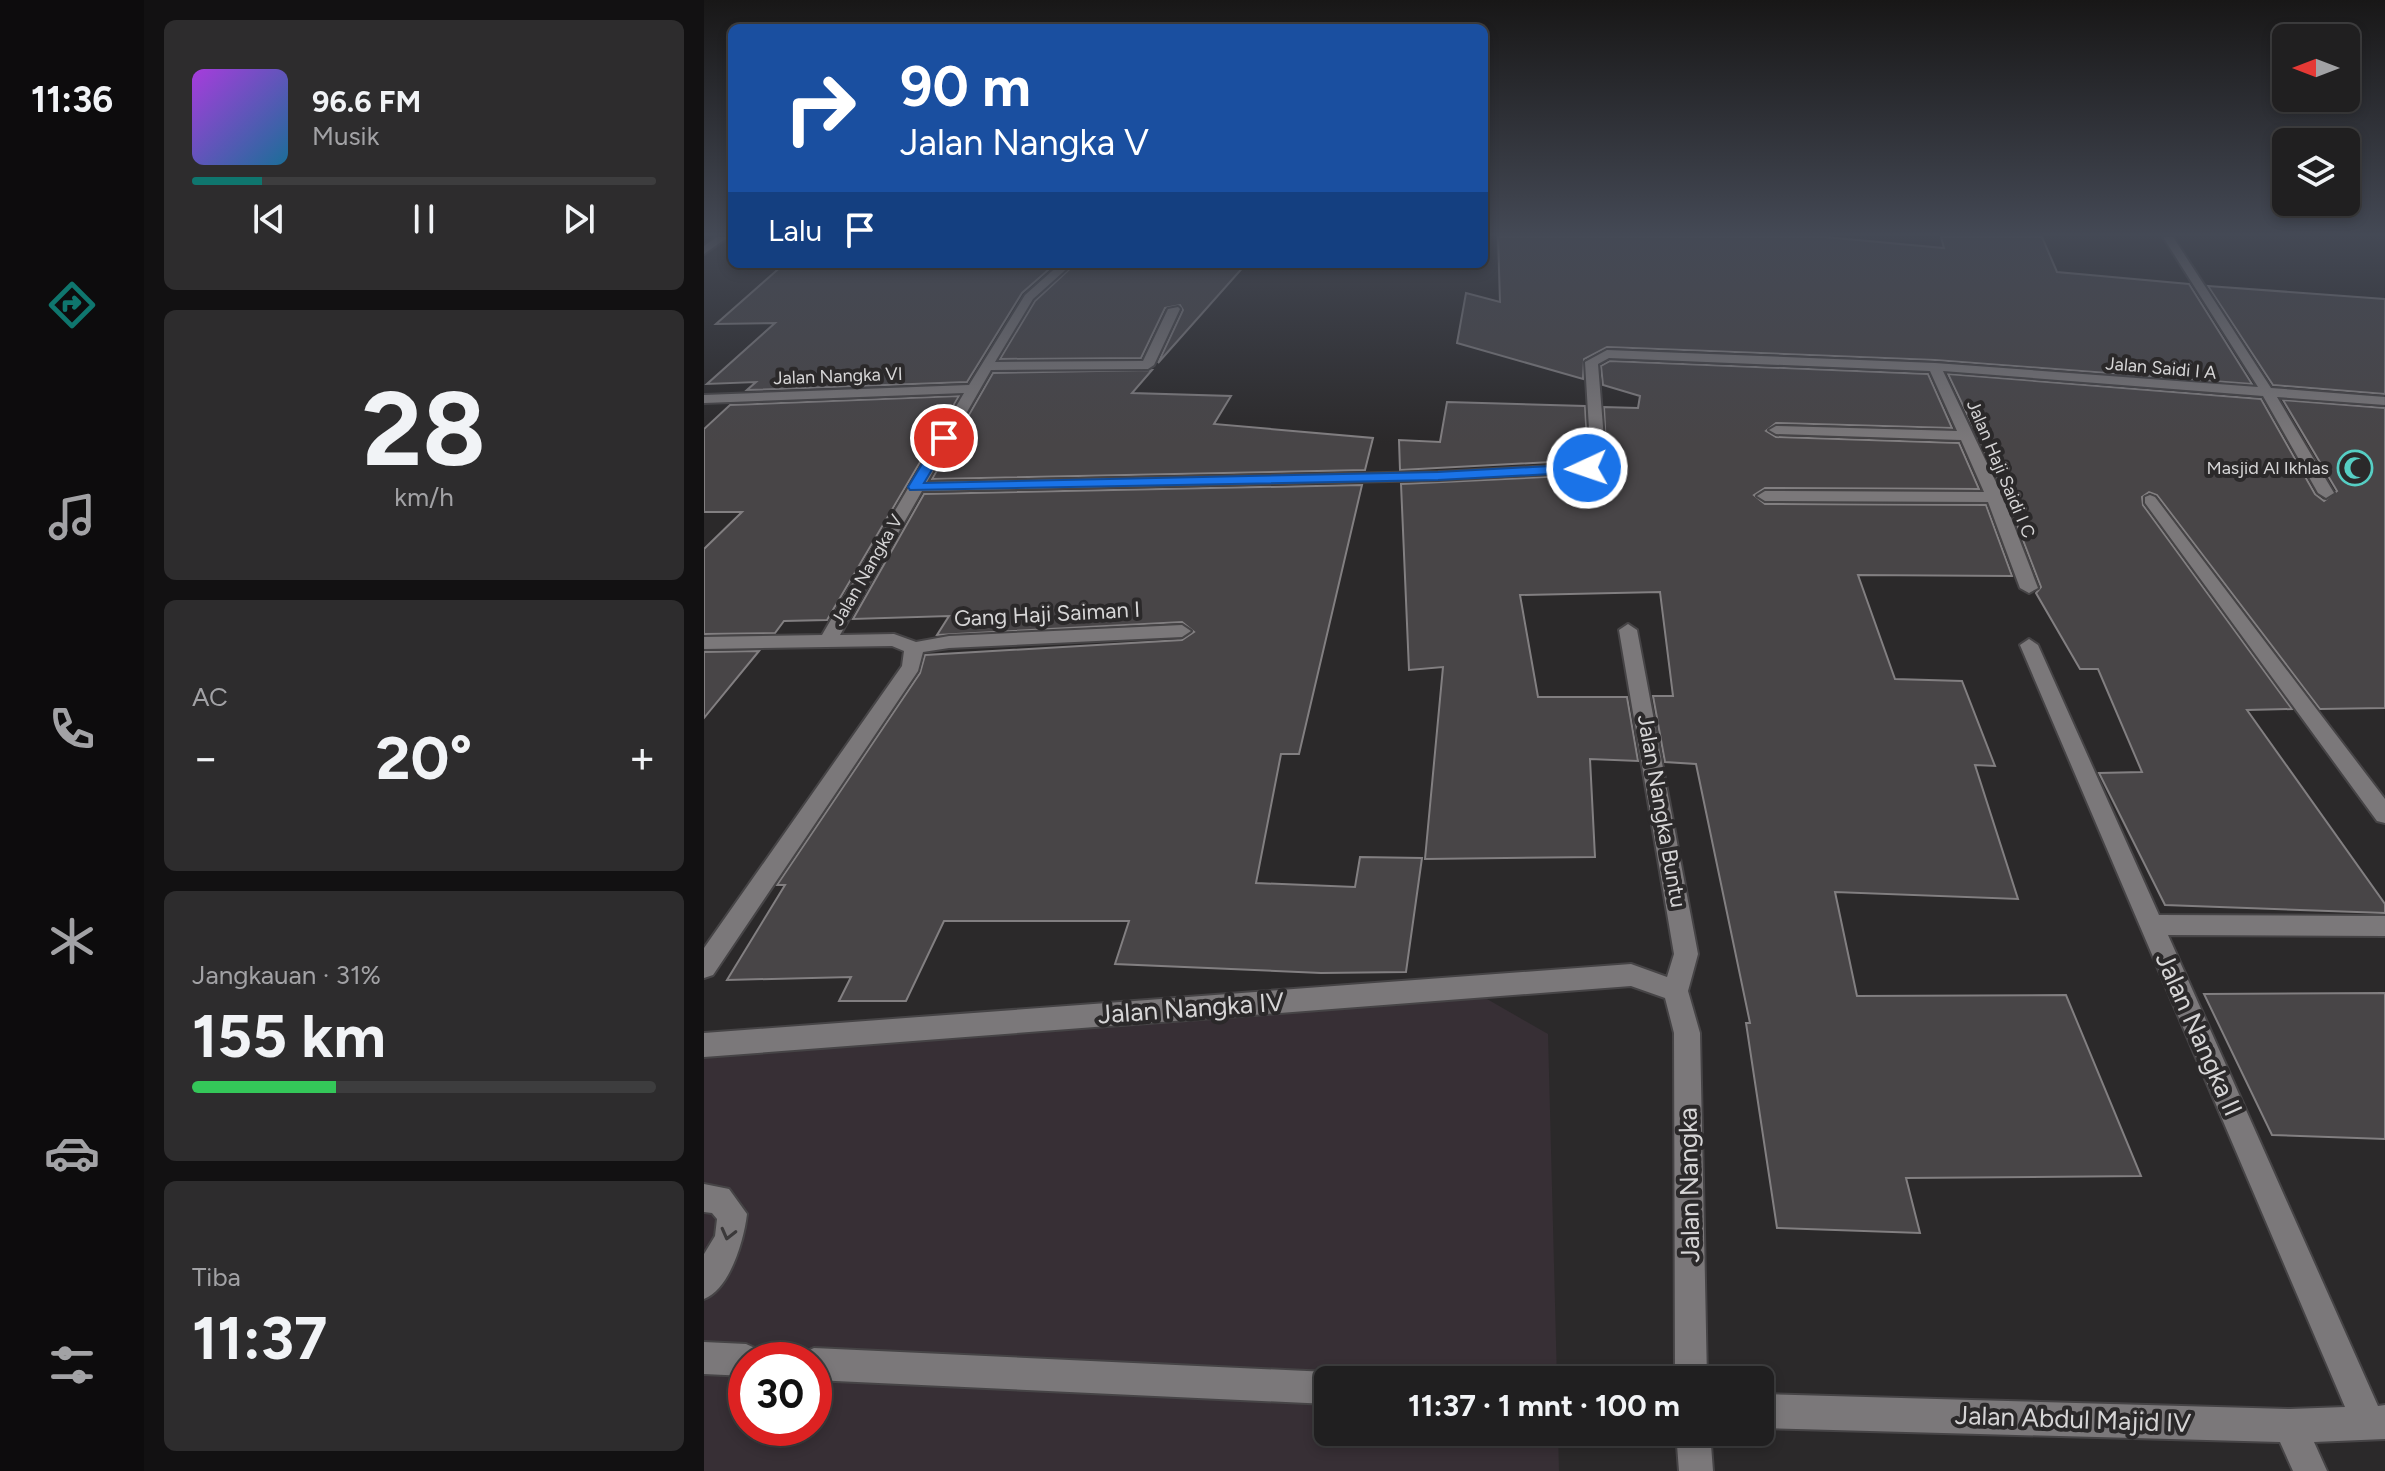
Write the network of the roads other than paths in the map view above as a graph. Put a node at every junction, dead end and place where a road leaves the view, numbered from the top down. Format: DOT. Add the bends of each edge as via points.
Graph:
graph roads {
  1 [pos="1023,306"];
  2 [pos="2212,306"];
  3 [pos="1174,309"];
  4 [pos="985,366"];
  5 [pos="1935,367"];
  6 [pos="974,389"];
  7 [pos="2269,395"];
  8 [pos="704,399"];
  9 [pos="2385,401"];
  10 [pos="1776,430"];
  11 [pos="1965,436"];
  12 [pos="915,487"];
  13 [pos="2326,493"];
  14 [pos="1765,496"];
  15 [pos="1995,497"];
  16 [pos="2150,500"];
  17 [pos="2029,588"];
  18 [pos="1628,630"];
  19 [pos="1182,631"];
  20 [pos="828,640"];
  21 [pos="704,643"];
  22 [pos="2029,645"];
  23 [pos="914,648"];
  24 [pos="2385,815"];
  25 [pos="2151,925"];
  26 [pos="2385,926"];
  27 [pos="704,968"];
  28 [pos="1676,991"];
  29 [pos="704,1045"];
  30 [pos="704,1198"];
  31 [pos="704,1284"];
  32 [pos="704,1358"];
  33 [pos="728,1359"];
  34 [pos="832,1365"];
  35 [pos="1691,1366"];
  36 [pos="1314,1387"];
  37 [pos="1774,1411"];
  38 [pos="2377,1422"];
  39 [pos="2290,1426"];
  40 [pos="1694,1446"];
  41 [pos="1696,1471"];
  42 [pos="2310,1471"];
  1 -- 4 [label="street, Jalan Nangka V"];
  2 -- 7 [label="street"];
  3 -- 4 [label="street" via="1148,365"];
  4 -- 6 [label="street, Jalan Nangka V"];
  5 -- 7 [label="street, Jalan Saidi I A"];
  5 -- 11 [label="street, Jalan Haji Saidi I C"];
  5 -- 12 [label="street, Jalan Saidi I A" via="1607,354 1591,362 1599,465 1438,476"];
  6 -- 8 [label="street, Jalan Nangka VI"];
  6 -- 12 [label="street, Jalan Nangka V"];
  7 -- 9 [label="street, Jalan Saidi I A"];
  7 -- 13 [label="street"];
  10 -- 11 [label="street"];
  11 -- 15 [label="street, Jalan Haji Saidi I C"];
  12 -- 20 [label="street, Jalan Nangka V"];
  14 -- 15 [label="street"];
  15 -- 17 [label="street, Jalan Haji Saidi I C"];
  16 -- 24 [label="street"];
  18 -- 28 [label="street, Jalan Nangka Buntu" via="1686,954"];
  19 -- 23 [label="street, Gang Haji Saiman I"];
  20 -- 21 [label="street"];
  20 -- 23 [label="street" via="894,640"];
  22 -- 25 [label="street, Jalan Nangka II"];
  23 -- 27 [label="street" via="911,667"];
  25 -- 26 [label="street"];
  25 -- 38 [label="street, Jalan Nangka II"];
  28 -- 29 [label="street, Jalan Nangka IV" via="1631,975"];
  28 -- 35 [label="street, Jalan Nangka" via="1687,1033"];
  30 -- 31 [label="street, one-way" via="719,1199 732,1214 729,1240"];
  32 -- 33 [label="street"];
  34 -- 36 [label="street"];
  37 -- 39 [label="street, Jalan Abdul Majid IV"];
  38 -- 39 [label="street, Jalan Abdul Majid IV"];
  39 -- 42 [label="street"];
  40 -- 41 [label="street"];
}
